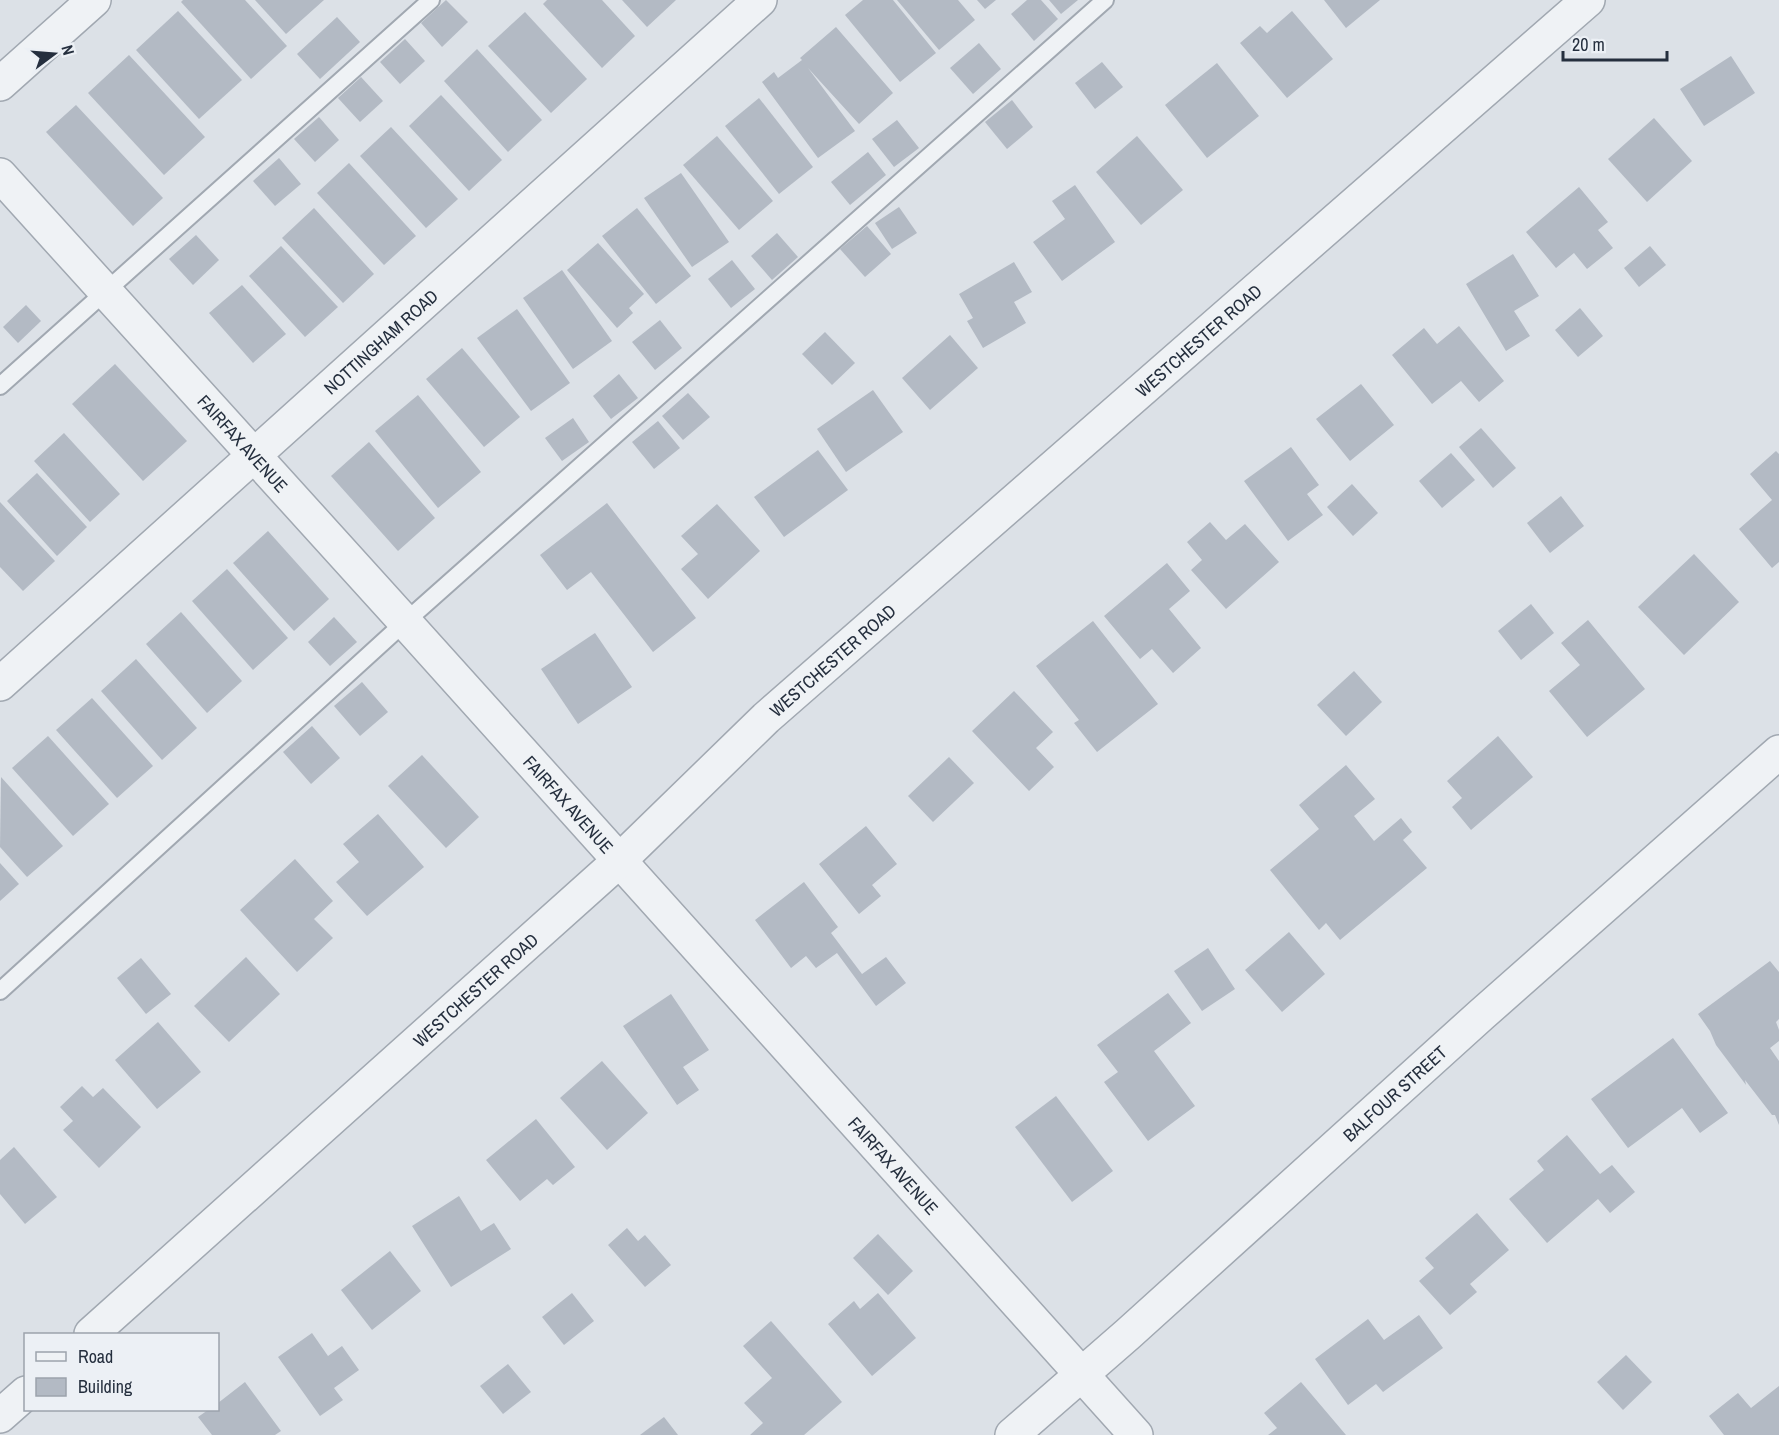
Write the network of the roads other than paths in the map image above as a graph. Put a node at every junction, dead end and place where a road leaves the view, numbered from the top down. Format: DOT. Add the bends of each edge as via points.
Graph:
graph roads {
  1 [pos="94,0"];
  2 [pos="431,0"];
  3 [pos="760,0"];
  4 [pos="1105,0"];
  5 [pos="1588,0"];
  6 [pos="0,84"];
  7 [pos="0,175"];
  8 [pos="106,291"];
  9 [pos="0,386"];
  10 [pos="255,455"];
  11 [pos="405,622"];
  12 [pos="0,684"];
  13 [pos="1779,752"];
  14 [pos="619,861"];
  15 [pos="0,991"];
  16 [pos="93,1333"];
  17 [pos="1081,1374"];
  18 [pos="24,1395"];
  19 [pos="0,1416"];
  20 [pos="1012,1435"];
  21 [pos="1136,1435"];
  1 -- 6 [label="street"];
  2 -- 8 [label="lane"];
  3 -- 10 [label="street, NOTTINGHAM ROAD"];
  4 -- 11 [label="lane"];
  5 -- 14 [label="street, WESTCHESTER ROAD" via="766,718"];
  7 -- 8 [label="street, FAIRFAX AVENUE"];
  8 -- 9 [label="lane"];
  8 -- 10 [label="street, FAIRFAX AVENUE"];
  10 -- 11 [label="street, FAIRFAX AVENUE"];
  10 -- 12 [label="street, NOTTINGHAM ROAD"];
  11 -- 14 [label="street, FAIRFAX AVENUE"];
  11 -- 15 [label="lane"];
  13 -- 17 [label="street, BALFOUR STREET"];
  14 -- 16 [label="street, WESTCHESTER ROAD"];
  14 -- 17 [label="street, FAIRFAX AVENUE"];
  17 -- 20 [label="street, BALFOUR STREET"];
  17 -- 21 [label="street, FAIRFAX AVENUE"];
  18 -- 19 [label="street"];
}
